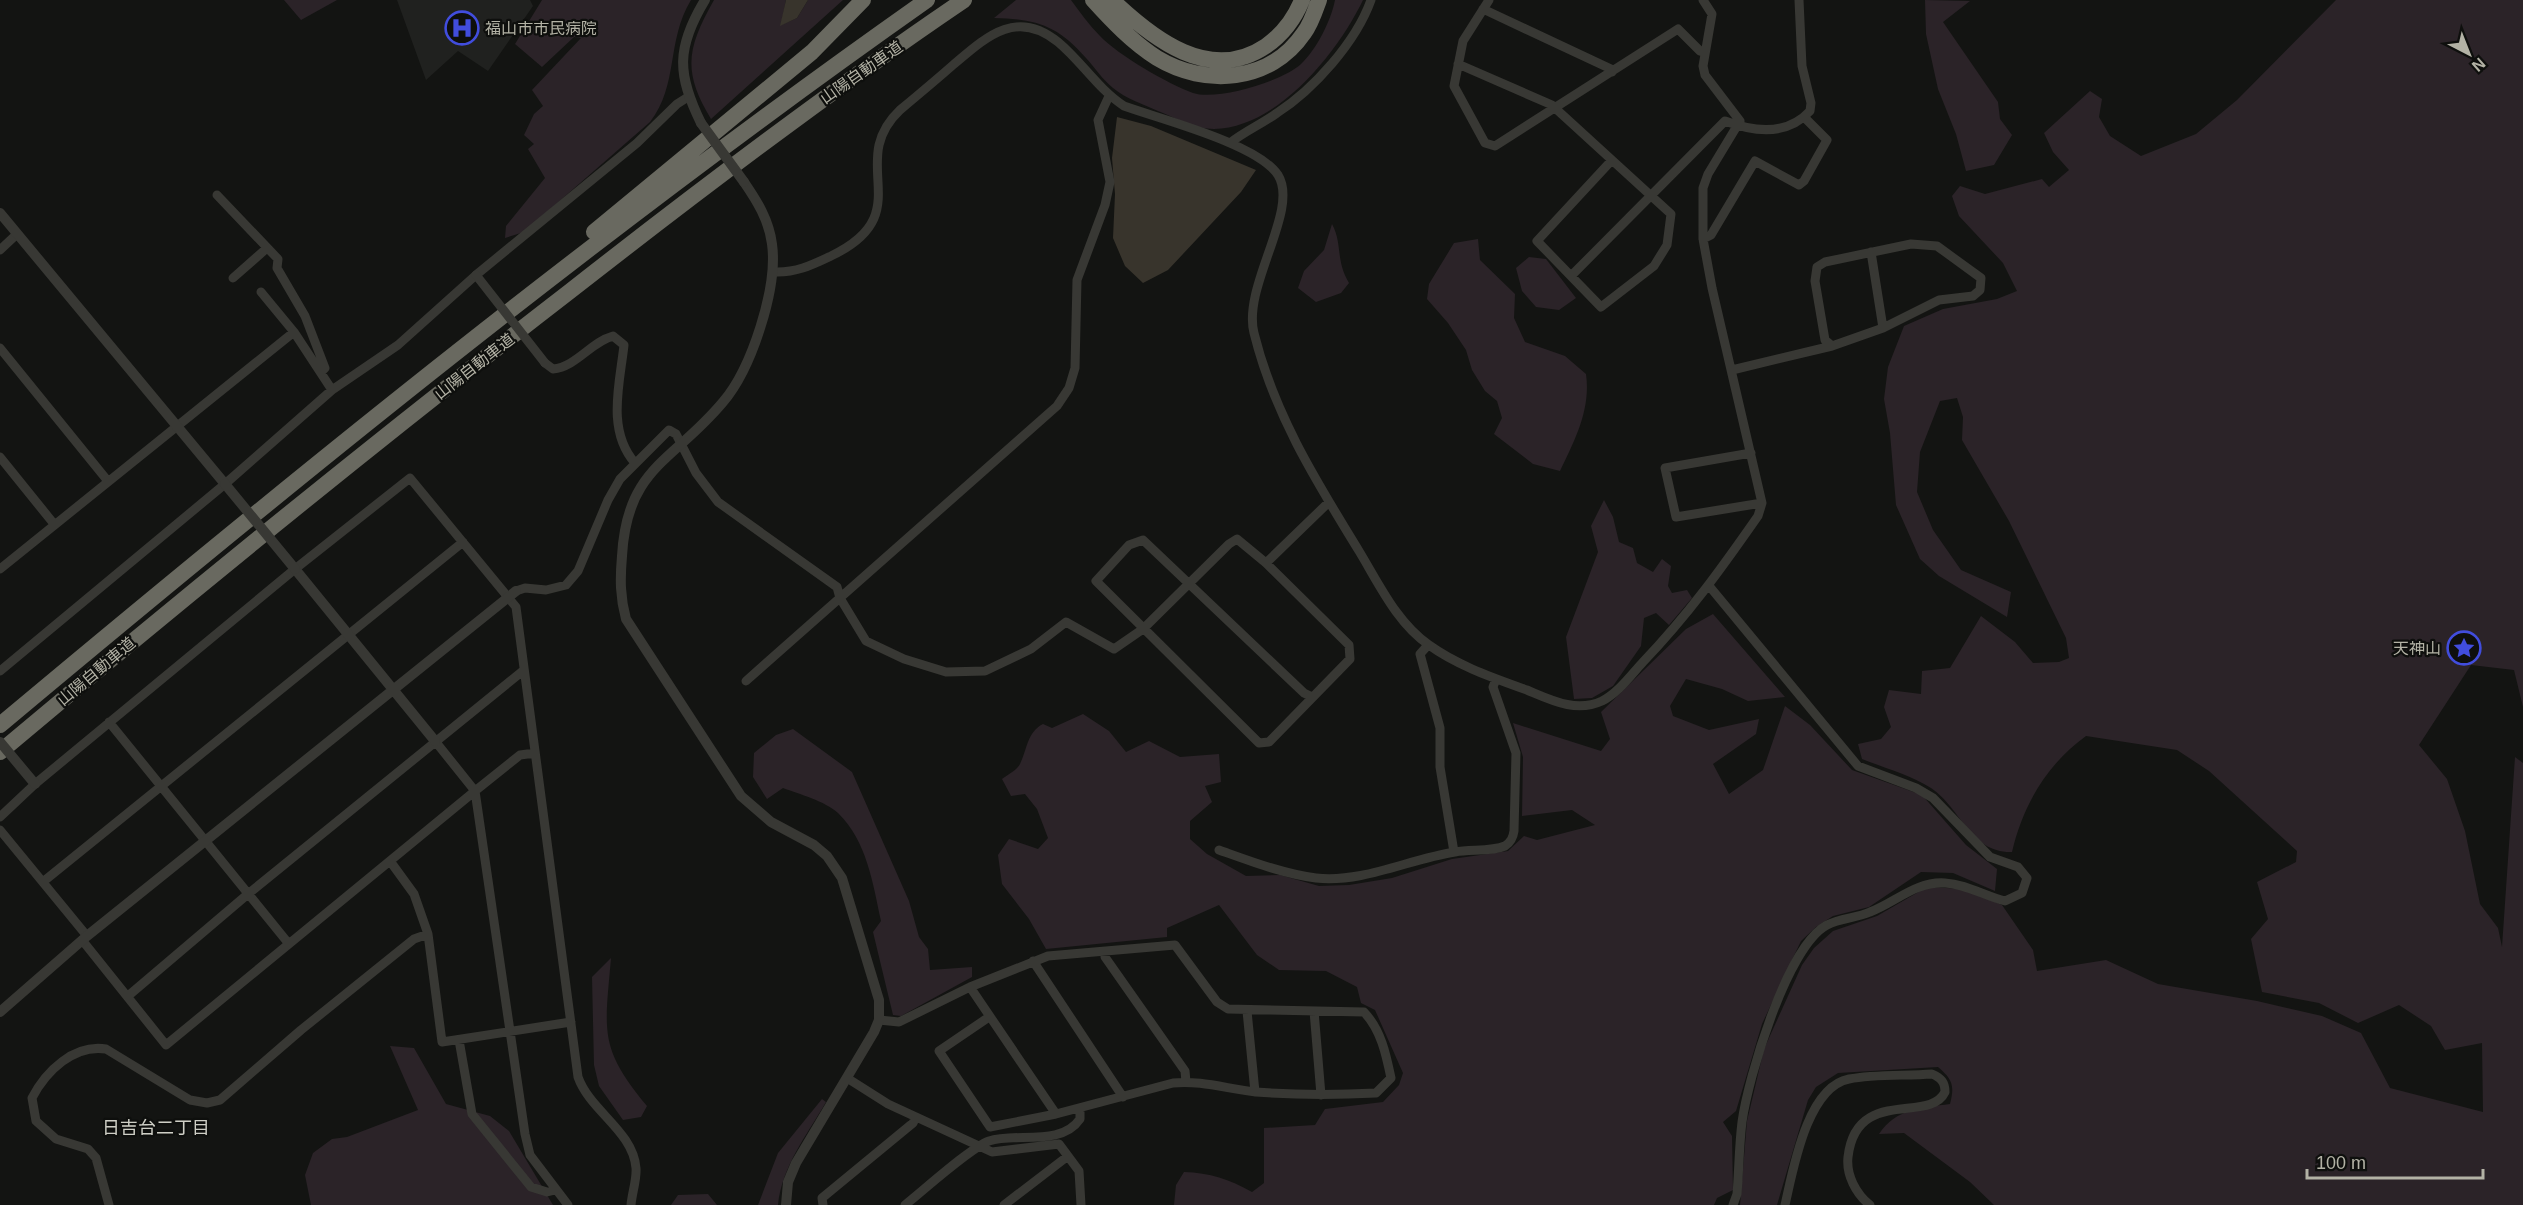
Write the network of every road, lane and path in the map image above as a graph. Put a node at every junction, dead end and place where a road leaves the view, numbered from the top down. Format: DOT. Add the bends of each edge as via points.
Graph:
graph roads {
  1 [pos="705,0"];
  2 [pos="863,0"];
  3 [pos="927,0"];
  4 [pos="964,0"];
  5 [pos="973,0"];
  6 [pos="1093,0"];
  7 [pos="1112,0"];
  8 [pos="1302,0"];
  9 [pos="1319,0"];
  10 [pos="1371,0"];
  11 [pos="1489,0"];
  12 [pos="1703,0"];
  13 [pos="1799,0"];
  14 [pos="1483,9"];
  15 [pos="927,25"];
  16 [pos="1705,52"];
  17 [pos="1458,64"];
  18 [pos="1612,72"];
  19 [pos="1109,96"];
  20 [pos="688,97"];
  21 [pos="1555,108"];
  22 [pos="1804,117"];
  23 [pos="1739,126"];
  24 [pos="1230,143"];
  25 [pos="1612,160"];
  26 [pos="217,195"];
  27 [pos="1651,196"];
  28 [pos="0,213"];
  29 [pos="17,234"];
  30 [pos="1703,239"];
  31 [pos="267,248"];
  32 [pos="0,250"];
  33 [pos="1870,252"];
  34 [pos="774,272"];
  35 [pos="476,275"];
  36 [pos="1571,276"];
  37 [pos="233,279"];
  38 [pos="261,292"];
  39 [pos="1883,328"];
  40 [pos="294,332"];
  41 [pos="465,346"];
  42 [pos="1832,346"];
  43 [pos="2,354"];
  44 [pos="1732,370"];
  45 [pos="322,371"];
  46 [pos="332,390"];
  47 [pos="176,427"];
  48 [pos="681,443"];
  49 [pos="1750,453"];
  50 [pos="0,458"];
  51 [pos="635,463"];
  52 [pos="107,480"];
  53 [pos="225,484"];
  54 [pos="1329,502"];
  55 [pos="1762,503"];
  56 [pos="54,524"];
  57 [pos="463,542"];
  58 [pos="1266,563"];
  59 [pos="1,566"];
  60 [pos="295,569"];
  61 [pos="1190,584"];
  62 [pos="1710,587"];
  63 [pos="512,594"];
  64 [pos="840,598"];
  65 [pos="1143,629"];
  66 [pos="349,634"];
  67 [pos="1428,645"];
  68 [pos="524,670"];
  69 [pos="0,671"];
  70 [pos="1496,679"];
  71 [pos="746,681"];
  72 [pos="393,688"];
  73 [pos="1312,697"];
  74 [pos="109,723"];
  75 [pos="0,725"];
  76 [pos="435,741"];
  77 [pos="0,742"];
  78 [pos="0,752"];
  79 [pos="535,753"];
  80 [pos="35,784"];
  81 [pos="161,786"];
  82 [pos="475,791"];
  83 [pos="0,817"];
  84 [pos="0,830"];
  85 [pos="205,840"];
  86 [pos="1219,850"];
  87 [pos="1454,852"];
  88 [pos="390,861"];
  89 [pos="44,881"];
  90 [pos="248,894"];
  91 [pos="428,934"];
  92 [pos="85,938"];
  93 [pos="289,944"];
  94 [pos="1106,951"];
  95 [pos="1033,961"];
  96 [pos="970,987"];
  97 [pos="128,996"];
  98 [pos="1247,1011"];
  99 [pos="1314,1011"];
  100 [pos="0,1012"];
  101 [pos="989,1017"];
  102 [pos="879,1020"];
  103 [pos="571,1022"];
  104 [pos="508,1032"];
  105 [pos="459,1040"];
  106 [pos="847,1078"];
  107 [pos="1186,1082"];
  108 [pos="1255,1092"];
  109 [pos="1321,1095"];
  110 [pos="1123,1097"];
  111 [pos="1080,1108"];
  112 [pos="1056,1114"];
  113 [pos="916,1117"];
  114 [pos="980,1147"];
  115 [pos="1068,1156"];
  116 [pos="555,1190"];
  117 [pos="109,1205"];
  118 [pos="568,1205"];
  119 [pos="631,1205"];
  120 [pos="786,1205"];
  121 [pos="823,1205"];
  122 [pos="904,1205"];
  123 [pos="1004,1205"];
  124 [pos="1081,1205"];
  125 [pos="1733,1205"];
  126 [pos="1785,1205"];
  127 [pos="1870,1205"];
  1 -- 20 [label="street" via="684,43 681,65"];
  2 -- 41 [label="highway" via="812,52 551,268"];
  3 -- 41 [label="highway, 山陽自動車道" via="688,174"];
  4 -- 15 [label="highway, 山陽自動車道"];
  5 -- 15 [label="highway"];
  6 -- 9 [label="highway" via="1158,58 1181,69 1233,77 1254,72 1288,51 1304,33"];
  7 -- 8 [label="highway" via="1133,20 1180,51 1218,61 1239,59 1275,40 1287,28"];
  10 -- 24 [label="street" via="1339,55 1314,81 1279,112"];
  11 -- 14 [label="street"];
  12 -- 16 [label="street" via="1712,14"];
  13 -- 22 [label="street" via="1802,66 1811,103"];
  14 -- 17 [label="street" via="1463,41"];
  14 -- 18 [label="street"];
  15 -- 78 [label="highway, 山陽自動車道" via="808,109 479,362 307,498"];
  16 -- 18 [label="street" via="1678,30"];
  16 -- 23 [label="street" via="1705,75 1735,113"];
  17 -- 21 [label="street"];
  17 -- 21 [label="street" via="1454,86 1485,144 1495,146"];
  18 -- 21 [label="street"];
  19 -- 24 [label="street" via="1125,106"];
  19 -- 34 [label="street" via="1068,51 1040,30 1012,27 988,36 900,110 883,130 877,152 877,213 859,242 791,273"];
  19 -- 64 [label="street" via="1098,120 1110,182 1077,280 1075,368 1069,388 1057,406"];
  20 -- 34 [label="street, bridge" via="701,123 760,207 768,225"];
  20 -- 35 [label="street"];
  21 -- 25 [label="street"];
  22 -- 23 [label="street" via="1763,131"];
  22 -- 30 [label="street" via="1827,140 1804,181 1799,185 1755,161 1711,235"];
  23 -- 27 [label="street" via="1725,121"];
  23 -- 30 [label="street" via="1703,188"];
  24 -- 54 [label="street" via="1270,166 1279,176 1283,193 1280,216 1253,298 1254,332 1285,426"];
  25 -- 27 [label="street"];
  25 -- 36 [label="street" via="1537,241"];
  26 -- 31 [label="street"];
  27 -- 36 [label="street"];
  27 -- 36 [label="street" via="1671,214 1667,245 1654,266 1601,307"];
  28 -- 29 [label="street"];
  29 -- 32 [label="street"];
  29 -- 47 [label="street"];
  30 -- 44 [label="street"];
  31 -- 37 [label="street"];
  31 -- 45 [label="street" via="278,259 277,268 305,316 325,368"];
  33 -- 39 [label="street"];
  33 -- 39 [label="street" via="1911,244 1937,246 1981,278 1980,290 1973,296 1939,300"];
  33 -- 42 [label="street" via="1817,267 1815,281 1825,340"];
  34 -- 48 [label="street" via="757,332 735,386 709,418"];
  35 -- 46 [label="street" via="398,345"];
  35 -- 51 [label="street, bridge" via="553,369 562,368 604,338 613,336 621,340 624,345 616,391 618,422"];
  38 -- 40 [label="street"];
  39 -- 42 [label="street"];
  40 -- 45 [label="street"];
  40 -- 47 [label="street"];
  41 -- 75 [label="highway, 山陽自動車道"];
  42 -- 44 [label="street"];
  43 -- 52 [label="street"];
  44 -- 49 [label="street"];
  45 -- 46 [label="street"];
  46 -- 53 [label="street"];
  47 -- 52 [label="street"];
  47 -- 53 [label="street"];
  48 -- 51 [label="street" via="669,430"];
  48 -- 64 [label="street" via="707,491 837,587"];
  48 -- 102 [label="street" via="647,477 630,505 623,528 619,592 626,619 741,796 771,822 814,844 836,867 879,1000"];
  49 -- 55 [label="street"];
  49 -- 55 [label="street" via="1665,468 1676,517"];
  50 -- 56 [label="street"];
  51 -- 63 [label="street" via="608,500 578,571 566,585 546,590 525,588"];
  52 -- 56 [label="street"];
  53 -- 60 [label="street, bridge"];
  53 -- 69 [label="street"];
  54 -- 58 [label="street"];
  54 -- 67 [label="street" via="1393,607"];
  55 -- 62 [label="street" via="1758,516"];
  56 -- 59 [label="street"];
  57 -- 60 [label="street" via="410,478"];
  57 -- 63 [label="street"];
  57 -- 66 [label="street"];
  58 -- 61 [label="street" via="1237,539"];
  58 -- 73 [label="street" via="1349,645 1350,660"];
  60 -- 66 [label="street"];
  60 -- 74 [label="street"];
  61 -- 65 [label="street"];
  61 -- 65 [label="street" via="1143,540 1129,545 1096,581"];
  61 -- 73 [label="street"];
  62 -- 70 [label="street" via="1605,700 1574,706"];
  62 -- 125 [label="street" via="1857,766 1933,798 1990,857 2018,867 2027,878 2022,892 2005,901 1963,885 1923,884 1870,912 1827,925 1813,936 1799,953 1764,1033 1742,1120"];
  63 -- 68 [label="street"];
  63 -- 72 [label="street"];
  64 -- 65 [label="street" via="866,640 904,659 946,672 985,670 1031,649 1066,622 1114,650"];
  64 -- 71 [label="street"];
  65 -- 73 [label="street" via="1259,743 1269,742"];
  66 -- 72 [label="street"];
  66 -- 81 [label="street"];
  67 -- 70 [label="street"];
  67 -- 87 [label="street" via="1420,654 1440,728 1440,767"];
  68 -- 76 [label="street"];
  68 -- 79 [label="street"];
  70 -- 87 [label="street" via="1493,687 1516,753 1512,840 1505,846"];
  72 -- 76 [label="street"];
  72 -- 85 [label="street"];
  74 -- 80 [label="street"];
  74 -- 81 [label="street"];
  76 -- 82 [label="street"];
  76 -- 90 [label="street"];
  77 -- 80 [label="street, bridge"];
  79 -- 82 [label="street" via="520,755"];
  79 -- 103 [label="street"];
  80 -- 83 [label="street"];
  81 -- 85 [label="street"];
  81 -- 89 [label="street"];
  82 -- 88 [label="street"];
  82 -- 104 [label="street"];
  84 -- 89 [label="street"];
  85 -- 90 [label="street"];
  85 -- 92 [label="street"];
  86 -- 87 [label="street" via="1252,862 1330,879"];
  88 -- 91 [label="street" via="414,894"];
  88 -- 93 [label="street"];
  89 -- 92 [label="street"];
  90 -- 93 [label="street"];
  90 -- 97 [label="street"];
  91 -- 105 [label="street" via="442,1042"];
  91 -- 117 [label="street" via="414,939 220,1100 190,1100 106,1049 95,1047 78,1051 47,1075 32,1098 36,1121 56,1139 88,1149 96,1158"];
  92 -- 97 [label="street"];
  92 -- 100 [label="street"];
  93 -- 97 [label="street" via="166,1045"];
  94 -- 95 [label="street"];
  94 -- 98 [label="street" via="1175,945 1217,1002 1228,1009"];
  94 -- 107 [label="street" via="1105,957 1185,1071"];
  95 -- 96 [label="street"];
  95 -- 110 [label="street"];
  96 -- 101 [label="street"];
  96 -- 102 [label="street" via="899,1022"];
  98 -- 99 [label="street"];
  98 -- 108 [label="street"];
  99 -- 109 [label="street"];
  99 -- 109 [label="street" via="1364,1012 1385,1049 1391,1078 1377,1093"];
  101 -- 112 [label="street"];
  101 -- 112 [label="street" via="939,1051 990,1127"];
  102 -- 106 [label="street"];
  103 -- 104 [label="street"];
  103 -- 119 [label="street" via="578,1077 584,1093 633,1153 636,1169"];
  104 -- 105 [label="street"];
  104 -- 116 [label="street" via="530,1155"];
  105 -- 116 [label="street" via="472,1114 531,1187"];
  106 -- 113 [label="street"];
  106 -- 120 [label="street" via="796,1163 788,1182"];
  107 -- 108 [label="street"];
  107 -- 110 [label="street"];
  108 -- 109 [label="street"];
  110 -- 111 [label="street"];
  111 -- 112 [label="street"];
  111 -- 114 [label="street" via="1080,1119 1068,1131 990,1141"];
  113 -- 114 [label="street"];
  113 -- 121 [label="street" via="822,1198"];
  114 -- 115 [label="street" via="992,1152 1059,1144"];
  114 -- 122 [label="street"];
  115 -- 123 [label="street"];
  115 -- 124 [label="street" via="1079,1171"];
  116 -- 118 [label="street"];
  126 -- 127 [label="street" via="1807,1127 1818,1100 1831,1088 1847,1079 1932,1074 1941,1078 1945,1085 1943,1098 1876,1114 1854,1131 1847,1162 1852,1183"];
}
